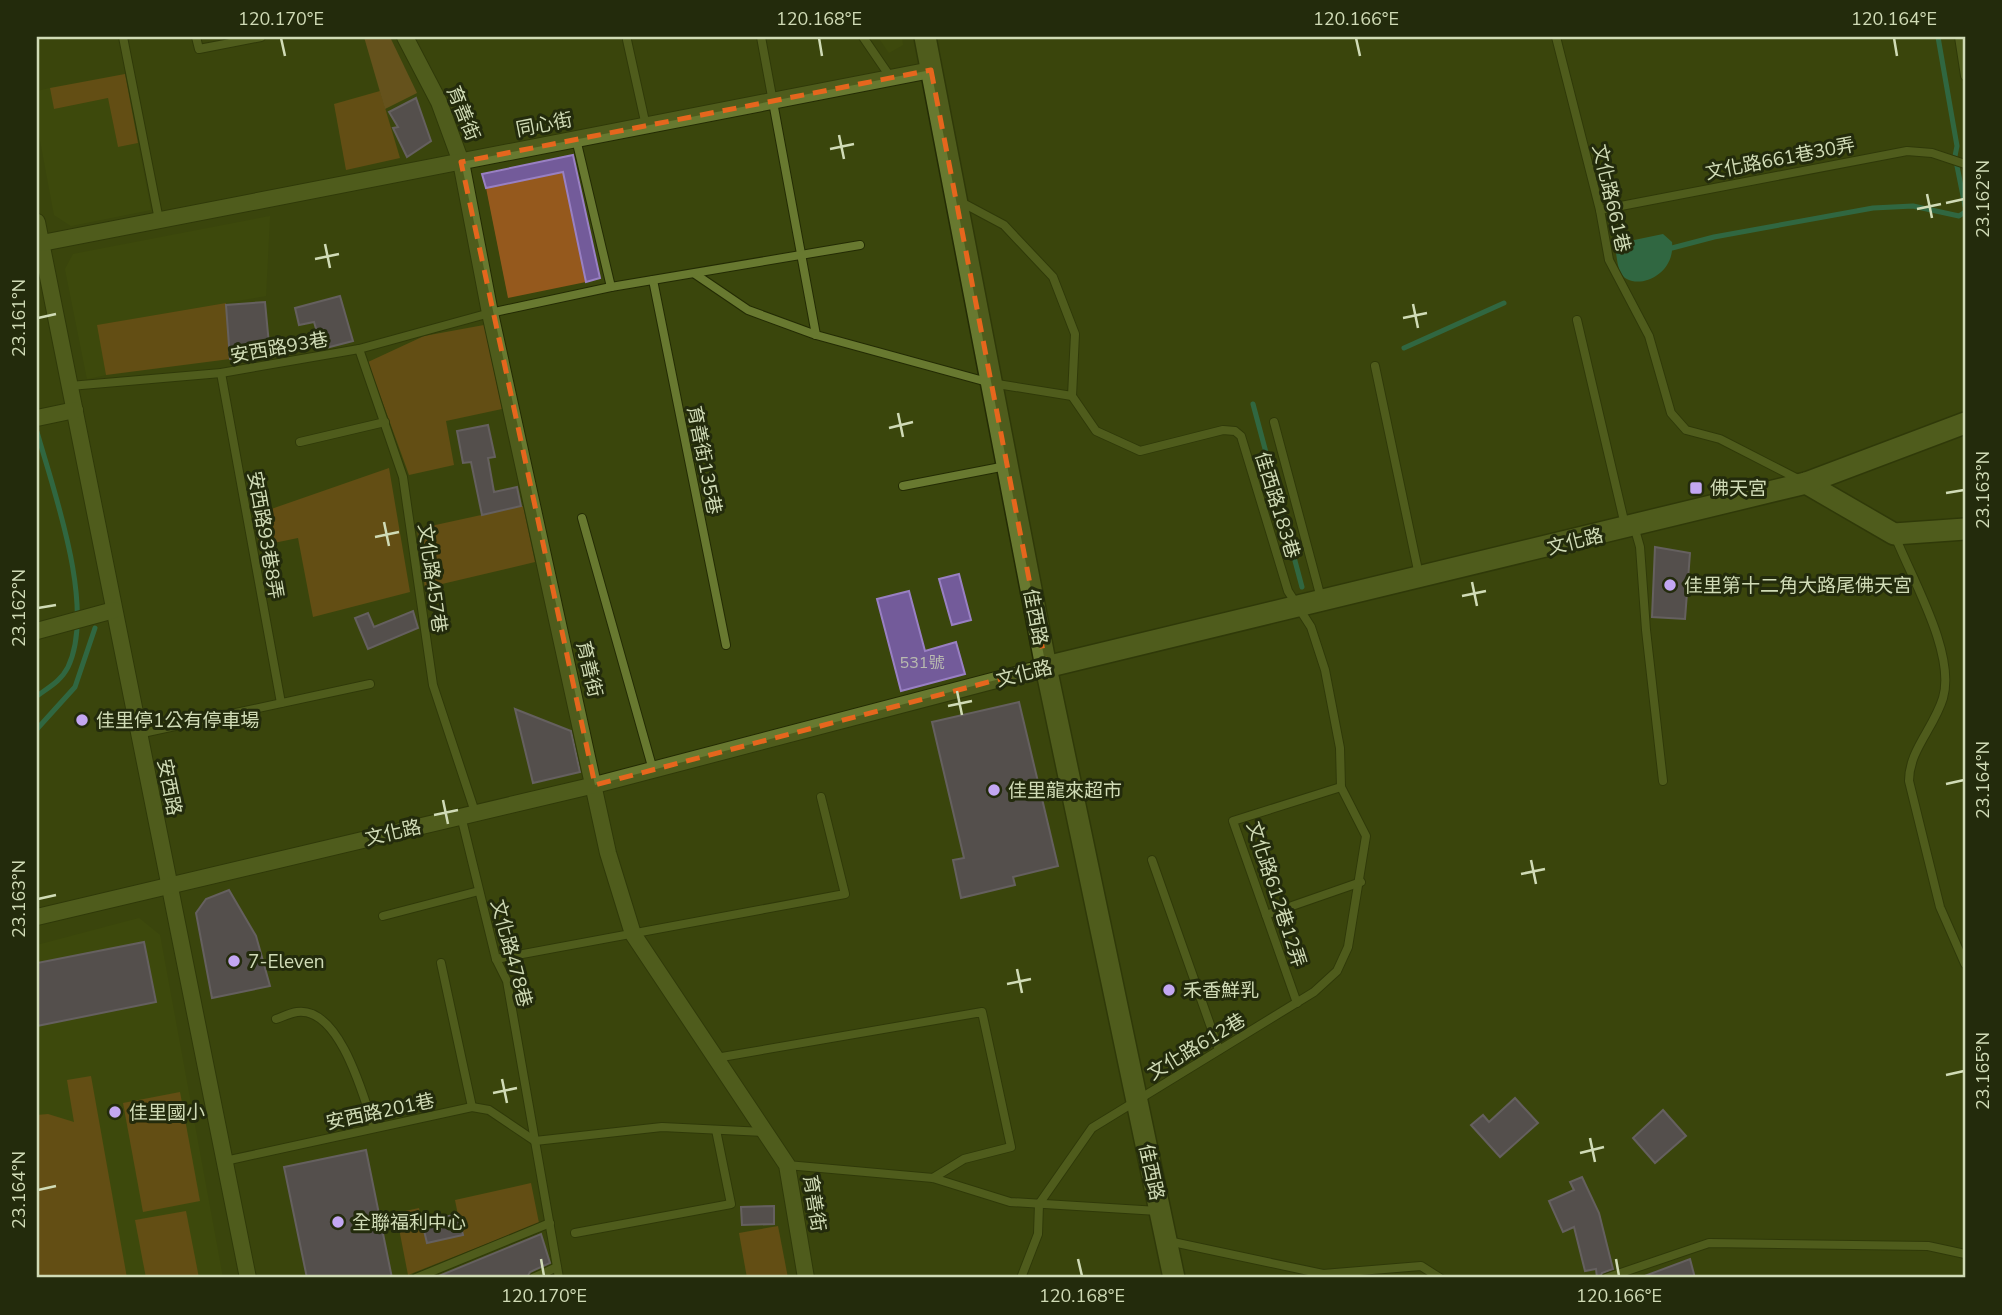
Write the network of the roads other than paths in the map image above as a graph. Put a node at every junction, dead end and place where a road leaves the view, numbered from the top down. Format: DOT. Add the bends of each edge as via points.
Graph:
graph roads {
  1 [pos="123,37"];
  2 [pos="196,37"];
  3 [pos="261,37"];
  4 [pos="405,37"];
  5 [pos="761,37"];
  6 [pos="863,37"];
  7 [pos="925,37"];
  8 [pos="1556,37"];
  9 [pos="1959,37"];
  10 [pos="627,40"];
  11 [pos="931,70"];
  12 [pos="1965,76"];
  13 [pos="891,78"];
  14 [pos="772,101"];
  15 [pos="646,126"];
  16 [pos="576,139"];
  17 [pos="461,162"];
  18 [pos="1965,164"];
  19 [pos="956,200"];
  20 [pos="1600,209"];
  21 [pos="159,220"];
  22 [pos="37,222"];
  23 [pos="42,243"];
  24 [pos="860,245"];
  25 [pos="801,257"];
  26 [pos="695,274"];
  27 [pos="653,280"];
  28 [pos="611,287"];
  29 [pos="490,313"];
  30 [pos="1577,320"];
  31 [pos="816,335"];
  32 [pos="359,349"];
  33 [pos="1375,366"];
  34 [pos="221,373"];
  35 [pos="991,383"];
  36 [pos="70,386"];
  37 [pos="1072,396"];
  38 [pos="75,410"];
  39 [pos="37,418"];
  40 [pos="385,422"];
  41 [pos="1273,422"];
  42 [pos="1965,423"];
  43 [pos="300,442"];
  44 [pos="1007,466"];
  45 [pos="1806,483"];
  46 [pos="902,486"];
  47 [pos="582,519"];
  48 [pos="1630,527"];
  49 [pos="1965,530"];
  50 [pos="1894,534"];
  51 [pos="1419,579"];
  52 [pos="1322,602"];
  53 [pos="1300,607"];
  54 [pos="114,610"];
  55 [pos="37,631"];
  56 [pos="726,645"];
  57 [pos="1046,667"];
  58 [pos="370,684"];
  59 [pos="281,703"];
  60 [pos="138,734"];
  61 [pos="653,769"];
  62 [pos="1663,781"];
  63 [pos="594,785"];
  64 [pos="1341,787"];
  65 [pos="821,797"];
  66 [pos="468,814"];
  67 [pos="1152,860"];
  68 [pos="1361,883"];
  69 [pos="168,884"];
  70 [pos="479,891"];
  71 [pos="1266,915"];
  72 [pos="383,916"];
  73 [pos="37,917"];
  74 [pos="633,934"];
  75 [pos="496,959"];
  76 [pos="440,963"];
  77 [pos="1965,964"];
  78 [pos="1297,1003"];
  79 [pos="276,1019"];
  80 [pos="1219,1050"];
  81 [pos="716,1058"];
  82 [pos="1136,1100"];
  83 [pos="472,1107"];
  84 [pos="374,1128"];
  85 [pos="716,1130"];
  86 [pos="765,1132"];
  87 [pos="535,1141"];
  88 [pos="224,1161"];
  89 [pos="787,1165"];
  90 [pos="933,1178"];
  91 [pos="1039,1204"];
  92 [pos="1160,1212"];
  93 [pos="550,1223"];
  94 [pos="575,1233"];
  95 [pos="1168,1241"];
  96 [pos="1965,1254"];
  97 [pos="557,1267"];
  98 [pos="248,1278"];
  99 [pos="416,1278"];
  100 [pos="533,1278"];
  101 [pos="559,1278"];
  102 [pos="806,1278"];
  103 [pos="1021,1278"];
  104 [pos="1174,1278"];
  105 [pos="1440,1278"];
  106 [pos="1606,1278"];
  1 -- 21 [label="lane"];
  2 -- 3 [label="lane" via="200,49"];
  4 -- 17 [label="street, 育善街" via="439,102"];
  5 -- 14 [label="lane"];
  6 -- 13 [label="lane"];
  7 -- 11 [label="street, 佳西路"];
  8 -- 20 [label="lane, 文化路661巷"];
  9 -- 12 [label="lane"];
  10 -- 15 [label="lane"];
  11 -- 13 [label="street, 同心街"];
  11 -- 19 [label="street, 佳西路"];
  13 -- 14 [label="street, 同心街"];
  14 -- 15 [label="street, 同心街"];
  14 -- 25 [label="lane"];
  15 -- 16 [label="street, 同心街"];
  16 -- 17 [label="street, 同心街"];
  16 -- 28 [label="lane"];
  17 -- 21 [label="street, 同心街"];
  17 -- 29 [label="street, 育善街"];
  18 -- 20 [label="lane, 文化路661巷30弄" via="1907,151"];
  19 -- 35 [label="street, 佳西路"];
  19 -- 37 [label="lane" via="1003,225 1053,277 1075,334"];
  20 -- 45 [label="lane, 文化路661巷" via="1609,260 1649,336 1671,413 1686,430 1720,439"];
  21 -- 23 [label="street, 同心街"];
  22 -- 23 [label="street, 安西路"];
  23 -- 36 [label="street, 安西路"];
  24 -- 25 [label="lane"];
  25 -- 26 [label="lane"];
  25 -- 31 [label="lane"];
  26 -- 27 [label="lane"];
  26 -- 31 [label="lane" via="748,310"];
  27 -- 28 [label="lane"];
  27 -- 56 [label="lane, 育善街135巷"];
  28 -- 29 [label="lane"];
  29 -- 32 [label="lane, 安西路93巷"];
  29 -- 63 [label="street, 育善街"];
  30 -- 48 [label="lane"];
  31 -- 35 [label="lane"];
  32 -- 34 [label="lane, 安西路93巷"];
  32 -- 40 [label="lane, 文化路457巷"];
  33 -- 51 [label="lane"];
  34 -- 36 [label="lane, 安西路93巷"];
  34 -- 59 [label="lane, 安西路93巷8弄"];
  35 -- 37 [label="lane"];
  35 -- 44 [label="street, 佳西路"];
  36 -- 38 [label="street, 安西路"];
  37 -- 53 [label="lane, 佳西路183巷" via="1096,431 1140,451 1223,430 1241,436 1288,591"];
  38 -- 39 [label="street"];
  38 -- 54 [label="street, 安西路"];
  40 -- 43 [label="lane"];
  40 -- 66 [label="lane, 文化路457巷" via="403,477 433,685"];
  41 -- 52 [label="lane"];
  42 -- 45 [label="street, 文化路"];
  44 -- 46 [label="lane"];
  44 -- 57 [label="street, 佳西路"];
  45 -- 48 [label="street, 文化路"];
  45 -- 50 [label="street"];
  47 -- 61 [label="lane"];
  48 -- 51 [label="street, 文化路"];
  48 -- 62 [label="lane" via="1640,547"];
  49 -- 50 [label="street"];
  50 -- 77 [label="lane" via="1942,648 1946,672 1943,698 1909,762 1909,781 1940,908"];
  51 -- 52 [label="street, 文化路"];
  52 -- 53 [label="street, 文化路"];
  53 -- 57 [label="street, 文化路"];
  53 -- 64 [label="lane, 文化路612巷" via="1311,627 1334,703"];
  54 -- 55 [label="street"];
  54 -- 60 [label="street, 安西路"];
  57 -- 61 [label="street, 文化路"];
  57 -- 82 [label="street, 佳西路"];
  58 -- 59 [label="lane"];
  59 -- 60 [label="lane"];
  60 -- 69 [label="street, 安西路"];
  61 -- 63 [label="street, 文化路"];
  63 -- 66 [label="street, 文化路"];
  63 -- 74 [label="street, 育善街" via="608,853"];
  64 -- 68 [label="lane, 文化路612巷" via="1366,836"];
  64 -- 71 [label="lane, 文化路612巷12弄" via="1233,821"];
  65 -- 74 [label="lane" via="845,894"];
  66 -- 69 [label="street, 文化路"];
  66 -- 70 [label="lane, 文化路478巷"];
  67 -- 80 [label="lane"];
  68 -- 71 [label="lane"];
  68 -- 78 [label="lane, 文化路612巷" via="1348,947 1337,971"];
  69 -- 73 [label="street, 文化路"];
  69 -- 88 [label="street, 安西路"];
  70 -- 72 [label="lane"];
  70 -- 75 [label="lane, 文化路478巷"];
  71 -- 78 [label="lane, 文化路612巷12弄"];
  74 -- 75 [label="lane"];
  74 -- 81 [label="street, 育善街"];
  75 -- 87 [label="lane, 文化路478巷" via="507,981"];
  76 -- 83 [label="lane"];
  78 -- 80 [label="lane, 文化路612巷"];
  79 -- 84 [label="lane" via="298,1011 309,1014 334,1035 348,1054"];
  80 -- 82 [label="lane, 文化路612巷"];
  81 -- 86 [label="street, 育善街"];
  81 -- 90 [label="lane" via="982,1012 1011,1147 964,1159"];
  82 -- 91 [label="lane, 文化路612巷" via="1092,1128"];
  82 -- 92 [label="street, 佳西路"];
  83 -- 84 [label="lane, 安西路201巷"];
  83 -- 87 [label="lane" via="489,1110"];
  84 -- 88 [label="lane, 安西路201巷"];
  85 -- 86 [label="lane"];
  85 -- 87 [label="lane" via="662,1127"];
  85 -- 94 [label="lane" via="731,1204"];
  86 -- 89 [label="street, 育善街"];
  87 -- 93 [label="lane, 文化路478巷"];
  88 -- 98 [label="street, 安西路"];
  89 -- 90 [label="lane"];
  89 -- 102 [label="street, 育善街"];
  90 -- 91 [label="lane" via="1010,1202"];
  91 -- 92 [label="lane"];
  91 -- 103 [label="lane" via="1038,1234"];
  92 -- 95 [label="street, 佳西路"];
  93 -- 97 [label="lane, 文化路478巷"];
  93 -- 99 [label="lane"];
  95 -- 104 [label="street, 佳西路"];
  95 -- 105 [label="lane" via="1323,1274 1421,1266"];
  96 -- 106 [label="lane" via="1928,1246 1709,1243"];
  97 -- 100 [label="lane"];
  97 -- 101 [label="lane, 文化路478巷"];
}
